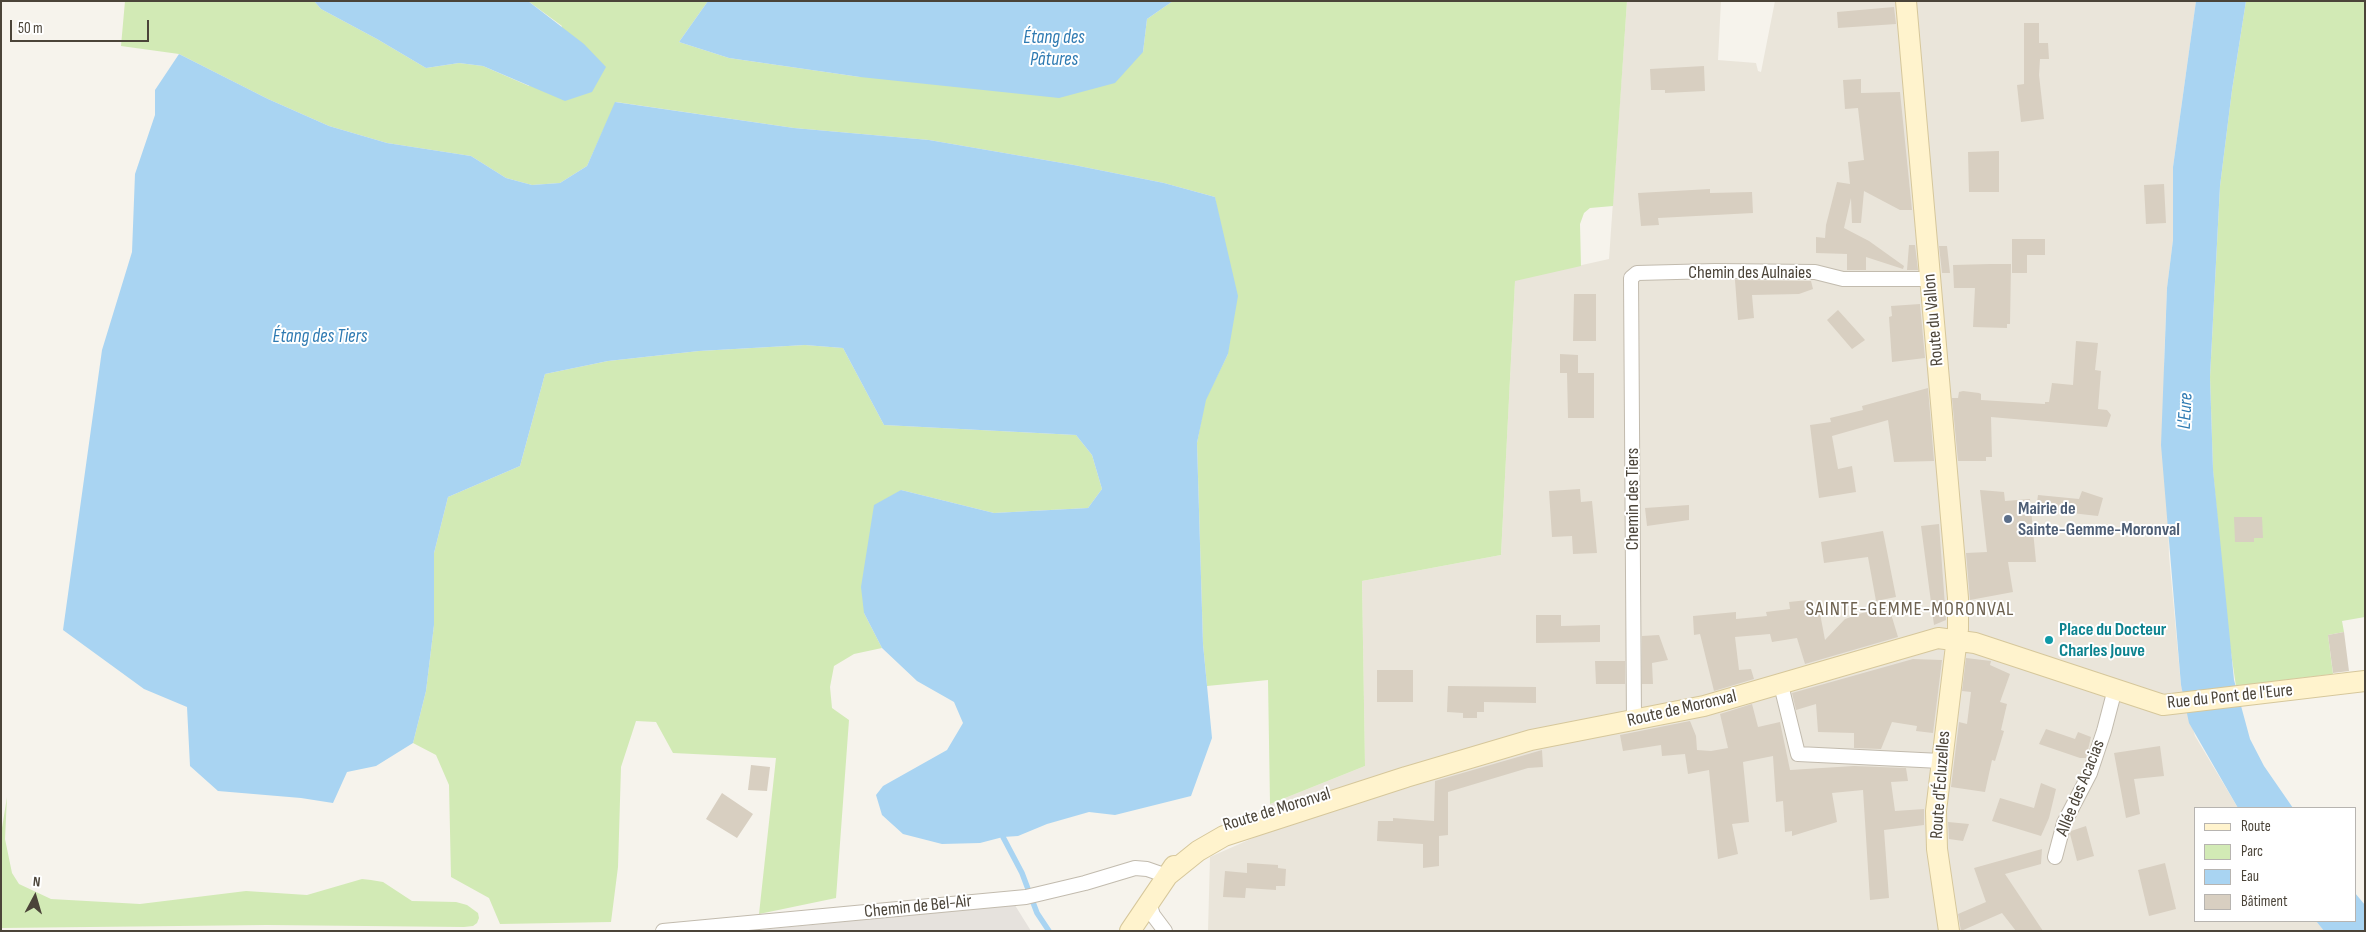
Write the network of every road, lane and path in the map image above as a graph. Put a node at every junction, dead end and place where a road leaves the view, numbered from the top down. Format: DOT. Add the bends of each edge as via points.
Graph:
graph roads {
  1 [pos="1906,1"];
  2 [pos="1631,278"];
  3 [pos="1931,279"];
  4 [pos="1956,639"];
  5 [pos="2365,681"];
  6 [pos="1781,685"];
  7 [pos="2115,689"];
  8 [pos="1634,721"];
  9 [pos="1941,761"];
  10 [pos="2055,857"];
  11 [pos="1167,876"];
  12 [pos="1149,903"];
  13 [pos="663,931"];
  14 [pos="1130,931"];
  15 [pos="1165,931"];
  16 [pos="1949,931"];
  1 -- 3 [label="street, Route du Vallon"];
  2 -- 3 [label="street, Chemin des Aulnaies" via="1637,273 1724,271 1815,272 1843,279"];
  2 -- 8 [label="street, Chemin des Tiers"];
  3 -- 4 [label="street, Route du Vallon" via="1958,598"];
  4 -- 6 [label="street, Route de Moronval" via="1925,641"];
  4 -- 7 [label="street, Rue du Pont de l'Eure"];
  4 -- 9 [label="street, Route d'Écluzelles"];
  5 -- 7 [label="street, Rue du Pont de l'Eure" via="2169,705"];
  6 -- 8 [label="street, Route de Moronval"];
  6 -- 9 [label="street" via="1798,754"];
  7 -- 10 [label="street, Allée des Acacias" via="2090,773 2064,824"];
  8 -- 11 [label="street, Route de Moronval" via="1531,740 1406,777 1277,806 1224,824 1192,846"];
  9 -- 16 [label="street, Route d'Écluzelles" via="1936,829"];
  11 -- 12 [label="street, Route de Moronval"];
  11 -- 13 [label="street, Chemin de Bel-Air" via="1135,868 1026,897"];
  12 -- 14 [label="street, Route de Moronval"];
  12 -- 15 [label="street"];
}
